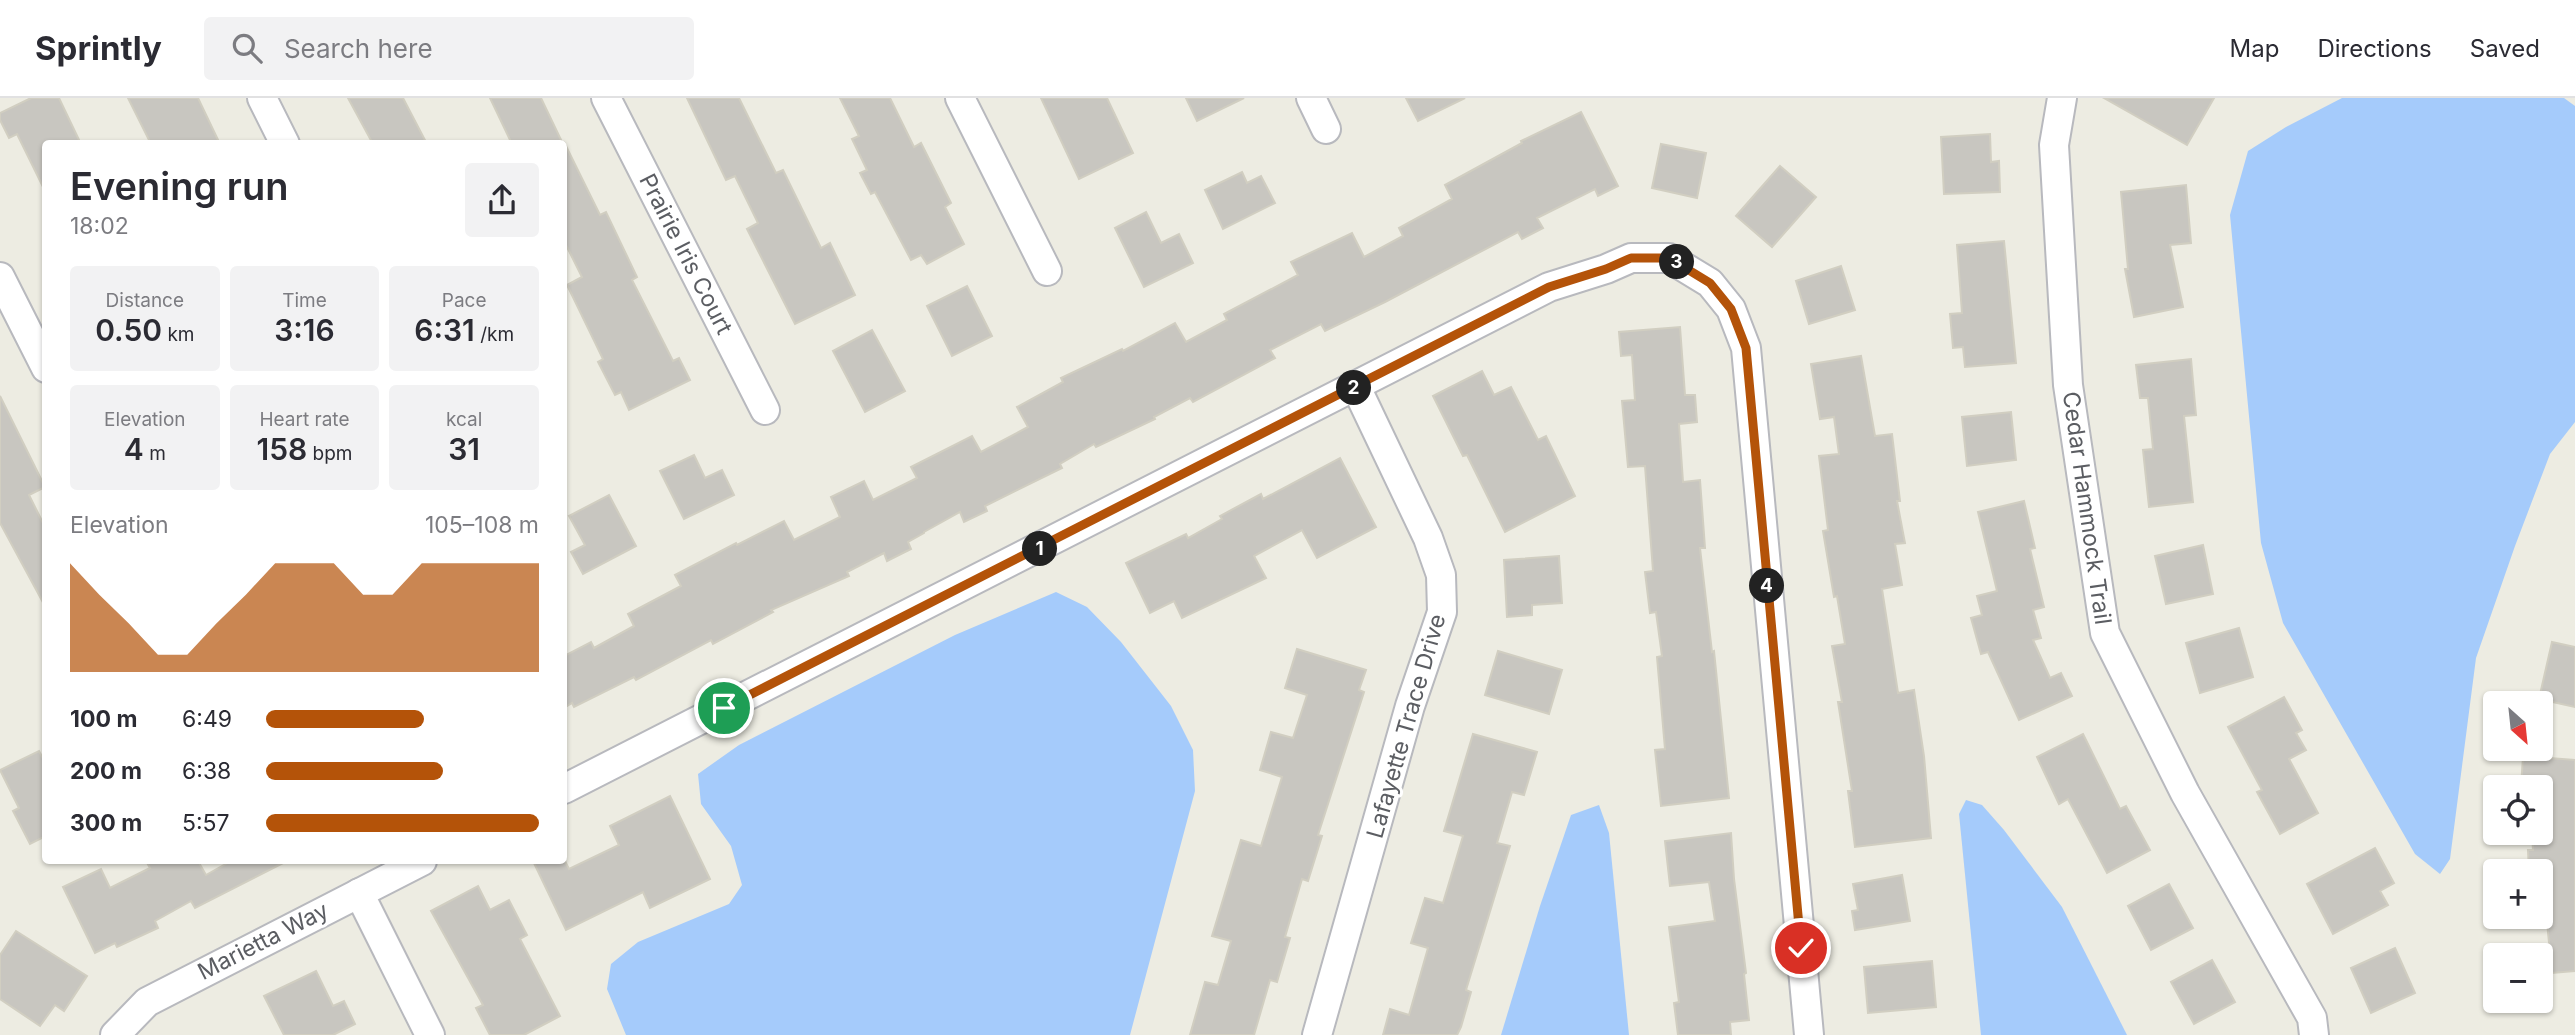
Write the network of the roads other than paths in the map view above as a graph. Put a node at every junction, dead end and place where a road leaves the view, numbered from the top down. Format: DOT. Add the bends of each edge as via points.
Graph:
graph roads {
  1 [pos="262,98"];
  2 [pos="606,98"];
  3 [pos="960,98"];
  4 [pos="1311,98"];
  5 [pos="2062,98"];
  6 [pos="1326,129"];
  7 [pos="283,140"];
  8 [pos="1047,271"];
  9 [pos="0,277"];
  10 [pos="42,360"];
  11 [pos="1356,387"];
  12 [pos="765,410"];
  13 [pos="567,787"];
  14 [pos="416,864"];
  15 [pos="359,893"];
  16 [pos="115,1035"];
  17 [pos="430,1035"];
  18 [pos="1317,1035"];
  19 [pos="1809,1035"];
  20 [pos="2314,1035"];
  1 -- 7 [label="street"];
  2 -- 12 [label="street, Prairie Iris Court"];
  3 -- 8 [label="street"];
  4 -- 6 [label="street"];
  5 -- 20 [label="street, Cedar Hammock Trail" via="2054,145 2068,385 2105,633 2185,793 2312,1018"];
  9 -- 10 [label="street"];
  11 -- 13 [label="street"];
  11 -- 18 [label="street, Lafayette Trace Drive" via="1428,538 1441,575 1442,612 1410,706"];
  11 -- 19 [label="street" via="1549,287 1631,258 1669,258 1710,283 1731,309 1746,348"];
  14 -- 15 [label="street, Marietta Way"];
  15 -- 16 [label="street, Marietta Way" via="147,1002"];
  15 -- 17 [label="street"];
}
